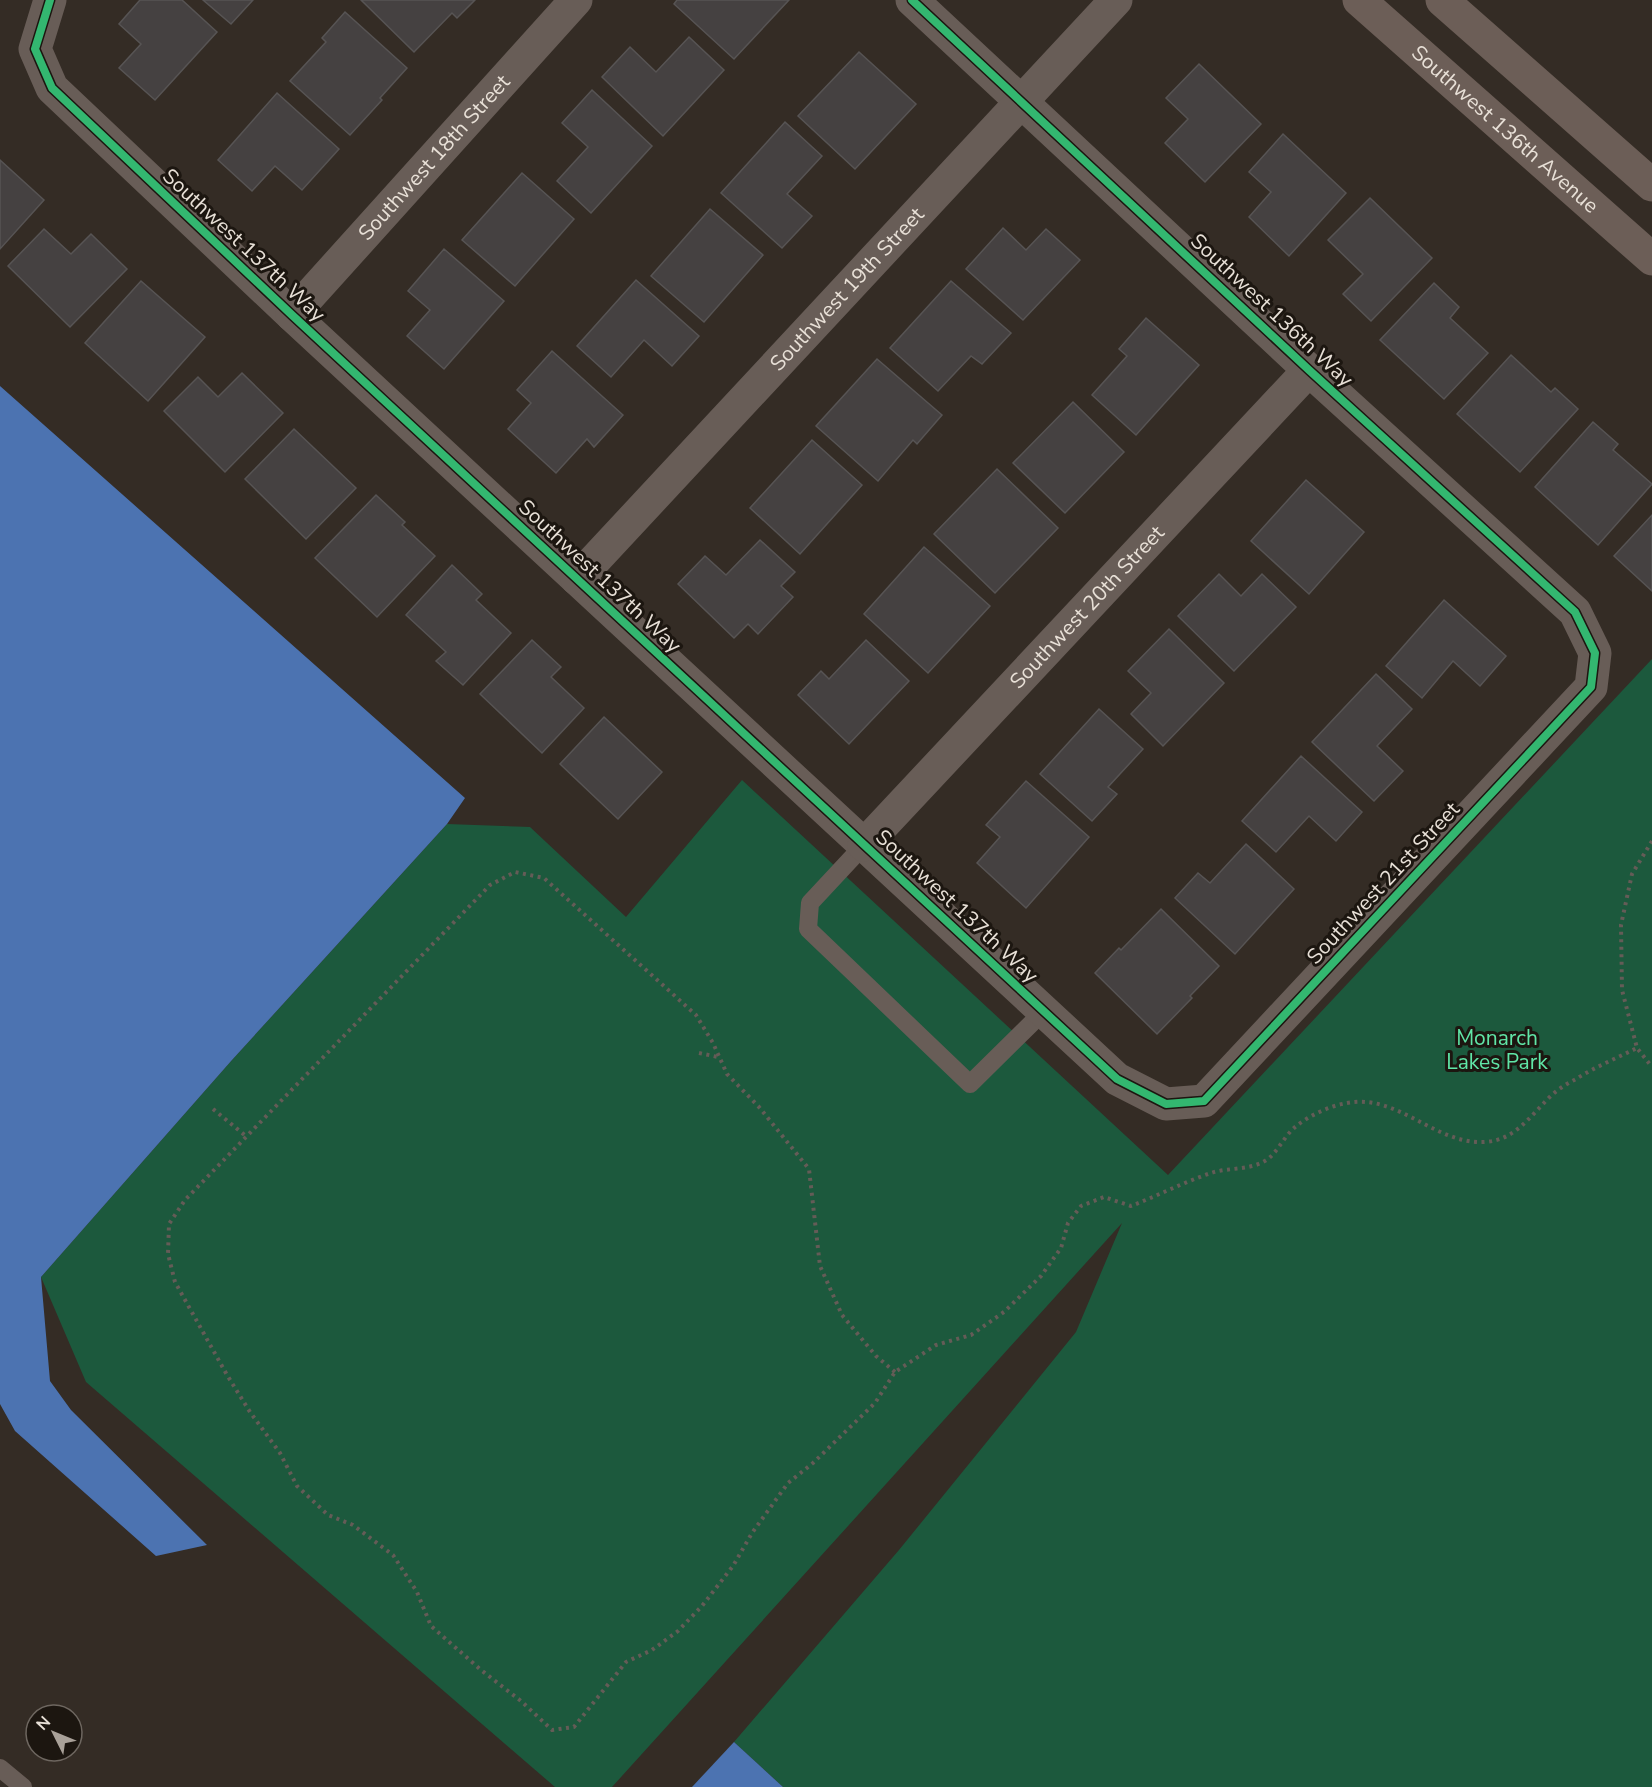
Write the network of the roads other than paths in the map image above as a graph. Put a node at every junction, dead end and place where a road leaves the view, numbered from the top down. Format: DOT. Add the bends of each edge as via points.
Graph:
graph roads {
  1 [pos="50,0"];
  2 [pos="576,0"];
  3 [pos="912,0"];
  4 [pos="1116,0"];
  5 [pos="1359,0"];
  6 [pos="1442,0"];
  7 [pos="1022,101"];
  8 [pos="1652,185"];
  9 [pos="1652,259"];
  10 [pos="292,315"];
  11 [pos="1309,370"];
  12 [pos="577,579"];
  13 [pos="1595,653"];
  14 [pos="864,844"];
  15 [pos="1044,1011"];
  16 [pos="1166,1104"];
  17 [pos="0,1767"];
  18 [pos="22,1787"];
  1 -- 10 [label="street, Southwest 137th Way" via="35,49 52,88"];
  2 -- 10 [label="street, Southwest 18th Street"];
  3 -- 7 [label="street, Southwest 136th Way"];
  4 -- 7 [label="street, Southwest 19th Street"];
  5 -- 9 [label="street, Southwest 136th Avenue"];
  6 -- 8 [label="street"];
  7 -- 11 [label="street, Southwest 136th Way"];
  7 -- 12 [label="street, Southwest 19th Street"];
  10 -- 12 [label="street, Southwest 137th Way"];
  11 -- 13 [label="street, Southwest 136th Way" via="1575,612"];
  11 -- 14 [label="street, Southwest 20th Street"];
  12 -- 14 [label="street, Southwest 137th Way"];
  13 -- 16 [label="street, Southwest 21st Street" via="1591,687 1204,1101"];
  14 -- 15 [label="street, Southwest 137th Way"];
  14 -- 15 [label="lane" via="810,903 808,929 969,1084"];
  15 -- 16 [label="street, Southwest 137th Way" via="1117,1079"];
  17 -- 18 [label="lane"];
}
